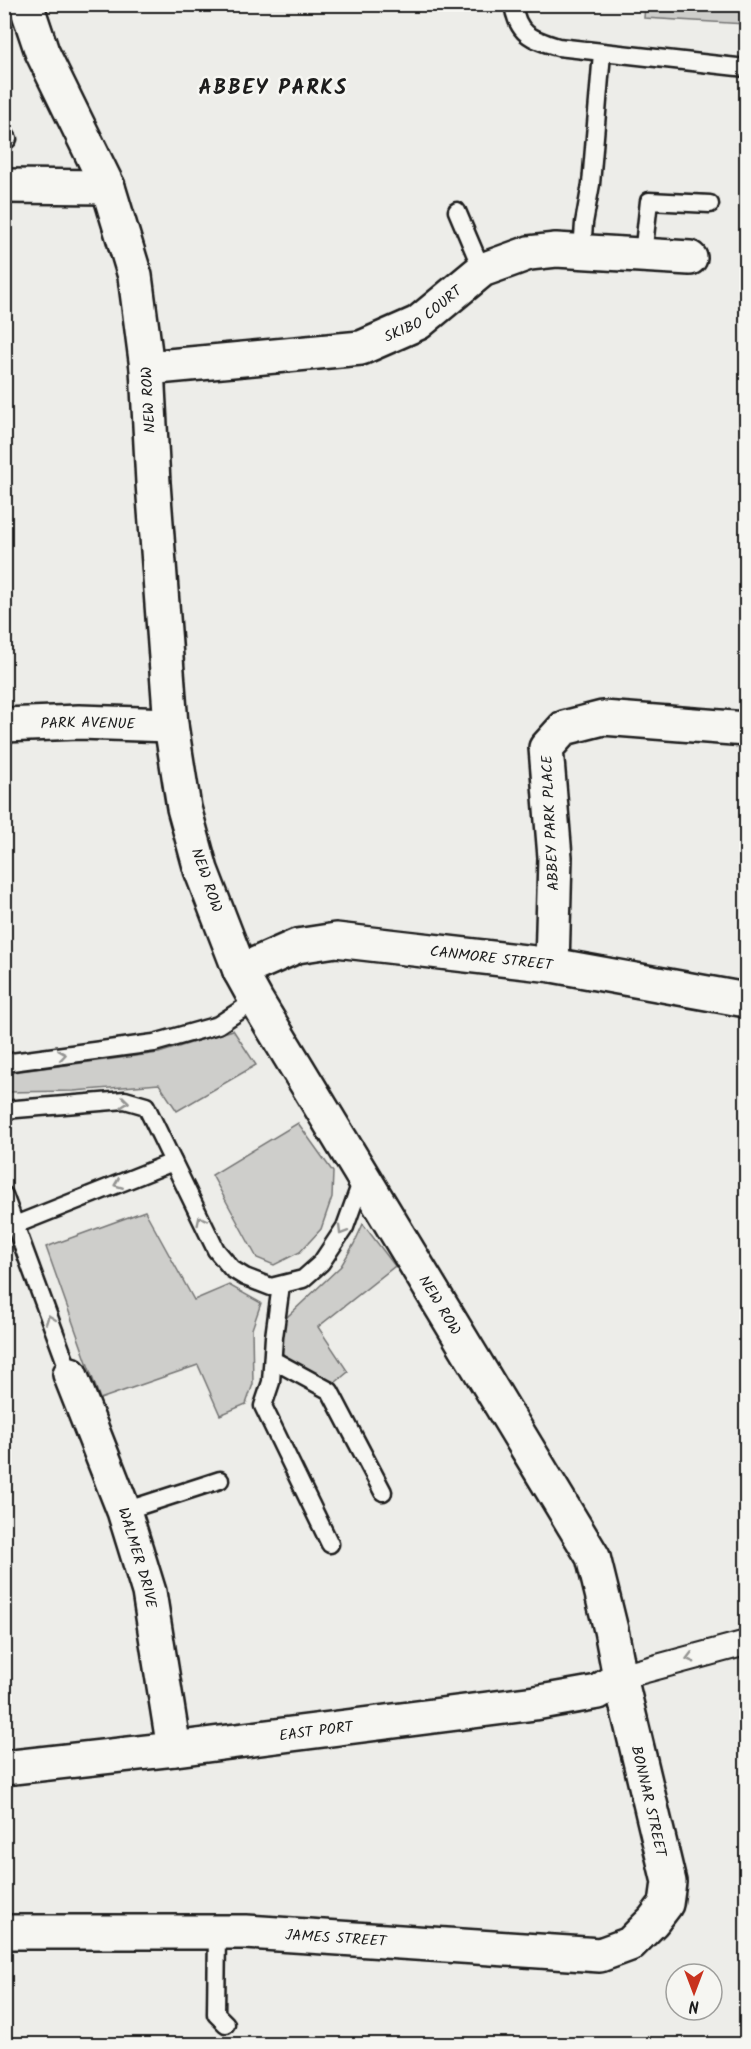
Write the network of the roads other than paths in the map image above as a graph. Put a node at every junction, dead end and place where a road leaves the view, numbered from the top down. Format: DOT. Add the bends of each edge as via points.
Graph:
graph roads {
  1 [pos="26,4"];
  2 [pos="513,4"];
  3 [pos="602,53"];
  4 [pos="747,68"];
  5 [pos="4,186"];
  6 [pos="108,187"];
  7 [pos="710,204"];
  8 [pos="457,211"];
  9 [pos="582,251"];
  10 [pos="643,255"];
  11 [pos="690,258"];
  12 [pos="482,270"];
  13 [pos="147,368"];
  14 [pos="4,725"];
  15 [pos="171,725"];
  16 [pos="747,729"];
  17 [pos="552,965"];
  18 [pos="240,971"];
  19 [pos="256,1000"];
  20 [pos="747,1000"];
  21 [pos="4,1064"];
  22 [pos="4,1110"];
  23 [pos="173,1162"];
  24 [pos="363,1177"];
  25 [pos="4,1195"];
  26 [pos="15,1225"];
  27 [pos="281,1285"];
  28 [pos="273,1360"];
  29 [pos="70,1374"];
  30 [pos="220,1480"];
  31 [pos="383,1492"];
  32 [pos="124,1511"];
  33 [pos="330,1544"];
  34 [pos="747,1643"];
  35 [pos="620,1677"];
  36 [pos="174,1749"];
  37 [pos="4,1768"];
  38 [pos="653,1921"];
  39 [pos="4,1932"];
  40 [pos="217,1932"];
  41 [pos="226,2024"];
  1 -- 6 [label="street, NEW ROW" via="42,52"];
  2 -- 3 [label="lane" via="518,25 528,36 558,47"];
  3 -- 4 [label="lane"];
  3 -- 9 [label="lane"];
  5 -- 6 [label="street"];
  6 -- 13 [label="street, NEW ROW" via="135,276"];
  7 -- 10 [label="lane" via="649,201"];
  8 -- 12 [label="lane"];
  9 -- 10 [label="street, SKIBO COURT"];
  9 -- 12 [label="street, SKIBO COURT" via="529,253"];
  10 -- 11 [label="street, SKIBO COURT"];
  12 -- 13 [label="street, SKIBO COURT" via="418,323 361,348"];
  13 -- 15 [label="street, NEW ROW"];
  14 -- 15 [label="street, PARK AVENUE"];
  15 -- 18 [label="street, NEW ROW" via="184,808 201,870"];
  16 -- 17 [label="street, ABBEY PARK PLACE" via="603,718 564,728 546,748 555,857"];
  17 -- 18 [label="street, CANMORE STREET" via="336,940 297,946"];
  17 -- 20 [label="street, CANMORE STREET"];
  18 -- 19 [label="street, NEW ROW"];
  21 -- 19 [label="lane, one-way" via="154,1042 218,1025"];
  19 -- 24 [label="street, NEW ROW"];
  22 -- 23 [label="lane, one-way" via="125,1100 146,1106"];
  23 -- 26 [label="lane, one-way"];
  27 -- 23 [label="lane, one-way" via="271,1287 232,1269 216,1250"];
  24 -- 27 [label="lane, one-way" via="345,1227 321,1263 303,1279"];
  24 -- 35 [label="street, NEW ROW" via="593,1557"];
  25 -- 26 [label="lane"];
  29 -- 26 [label="lane, one-way"];
  27 -- 28 [label="lane"];
  28 -- 31 [label="lane" via="330,1391"];
  28 -- 33 [label="lane" via="263,1406"];
  29 -- 32 [label="street, WALMER DRIVE"];
  30 -- 32 [label="lane"];
  32 -- 36 [label="street, WALMER DRIVE" via="149,1592"];
  34 -- 35 [label="street, one-way"];
  35 -- 36 [label="street, EAST PORT" via="598,1692 534,1703"];
  35 -- 38 [label="street, BONNAR STREET" via="669,1882 666,1904"];
  36 -- 37 [label="street, EAST PORT"];
  38 -- 40 [label="street, JAMES STREET" via="630,1944 600,1955"];
  39 -- 40 [label="street, JAMES STREET"];
  40 -- 41 [label="lane" via="216,2014"];
}
